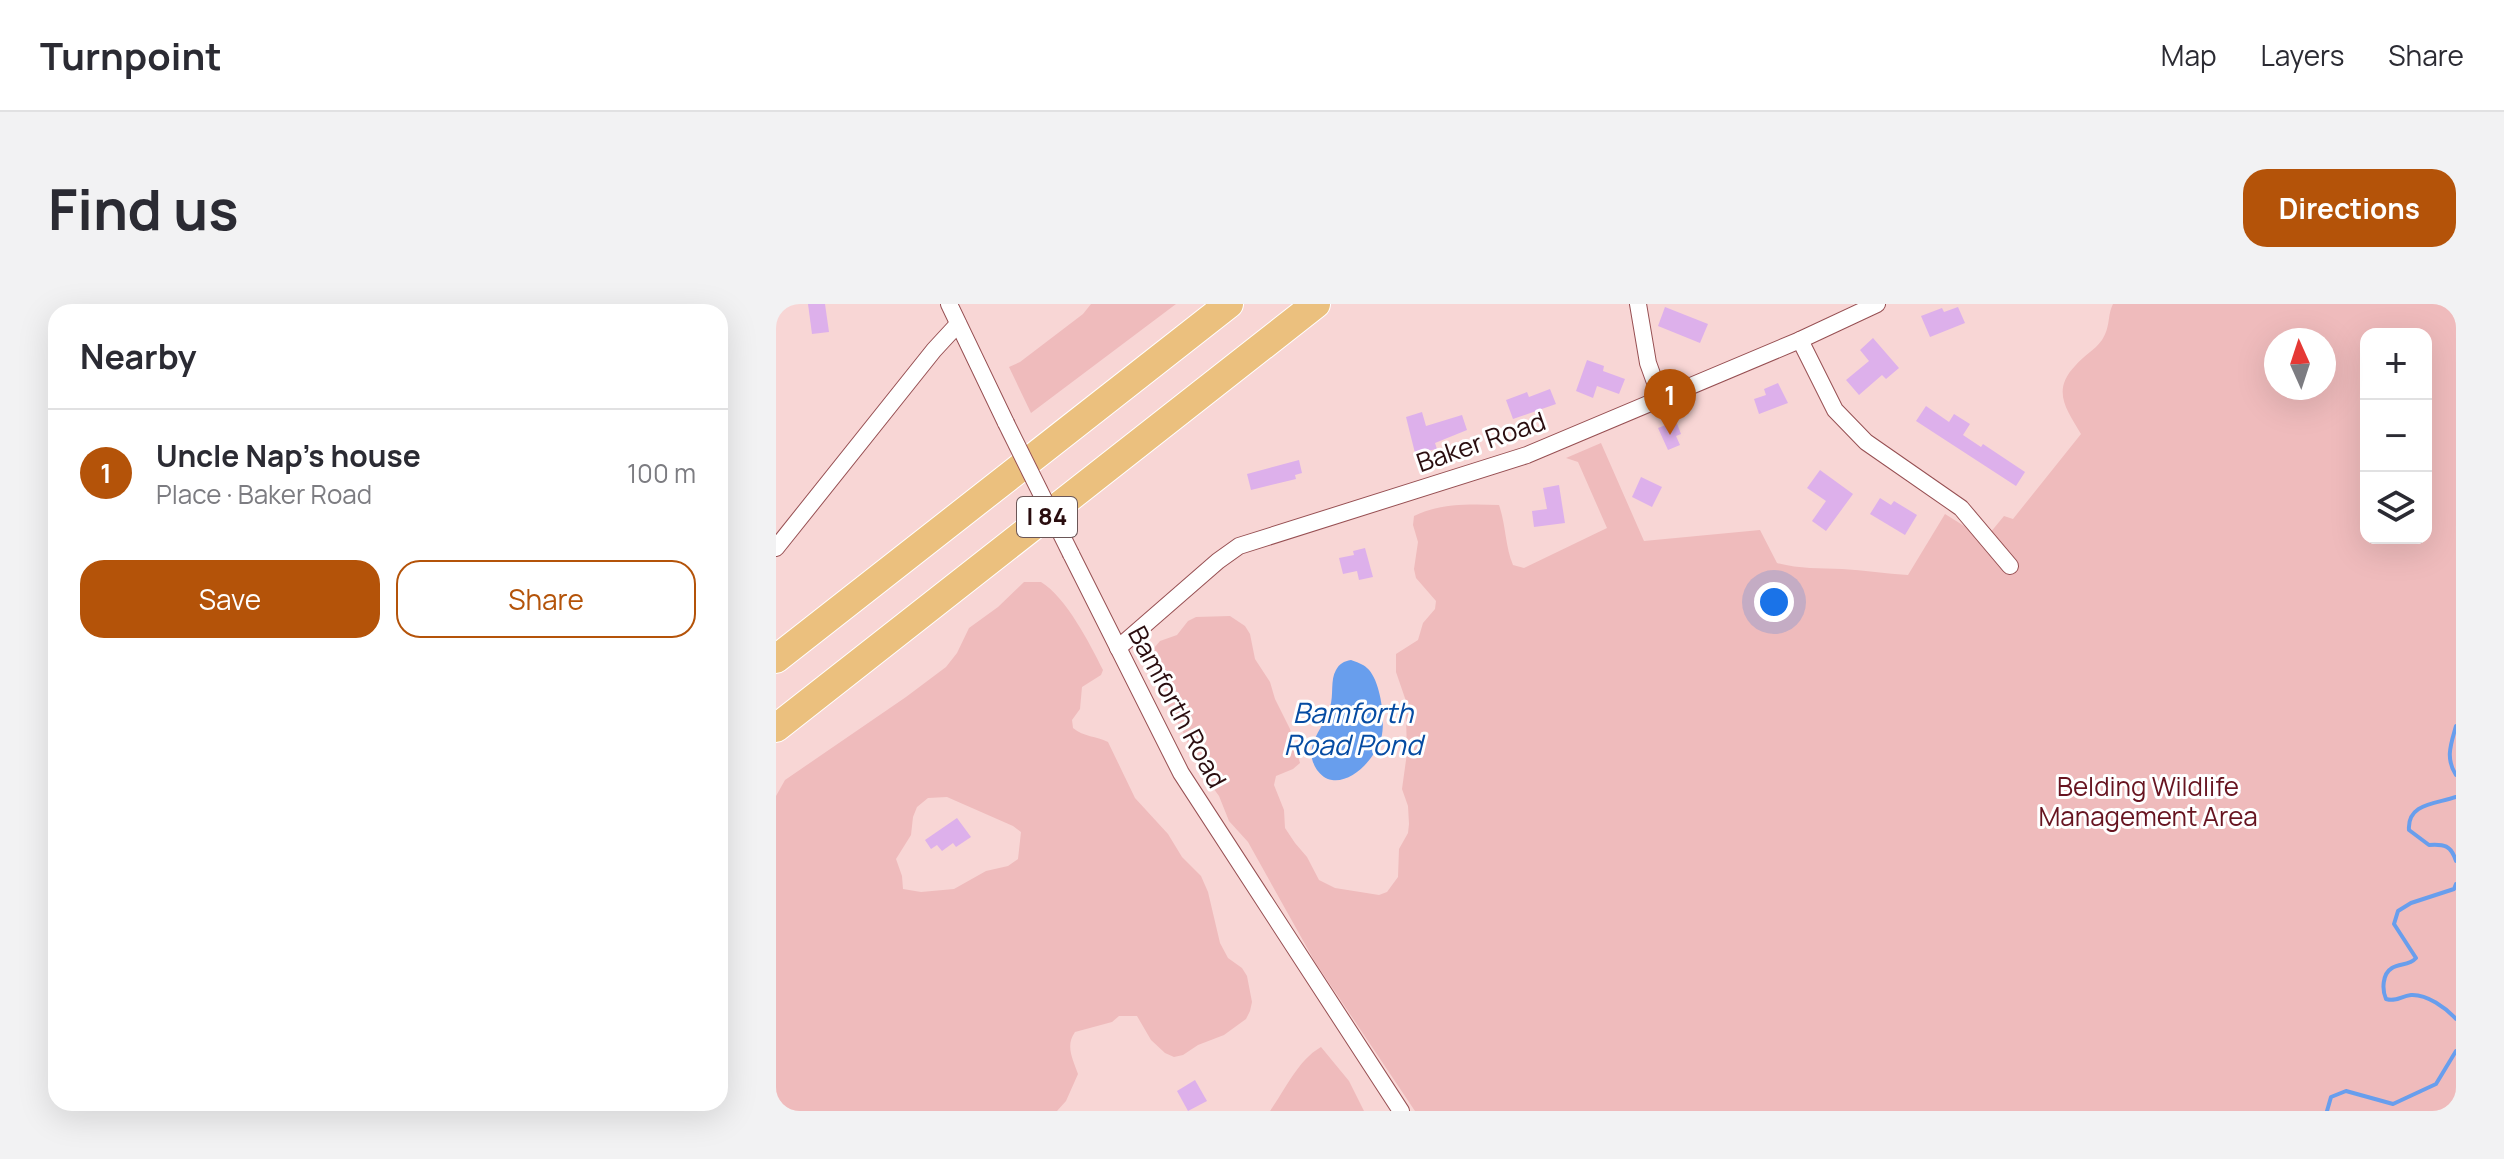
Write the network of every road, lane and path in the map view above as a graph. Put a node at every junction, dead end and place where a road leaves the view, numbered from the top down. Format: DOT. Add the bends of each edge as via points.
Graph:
graph roads {
  1 [pos="949,304"];
  2 [pos="1229,304"];
  3 [pos="1316,304"];
  4 [pos="1638,304"];
  5 [pos="1877,304"];
  6 [pos="958,324"];
  7 [pos="1800,340"];
  8 [pos="1661,399"];
  9 [pos="776,548"];
  10 [pos="2010,566"];
  11 [pos="1118,648"];
  12 [pos="776,659"];
  13 [pos="776,728"];
  14 [pos="1401,1111"];
  1 -- 6 [label="street, Bamforth Road"];
  2 -- 12 [label="highway, I 84"];
  3 -- 13 [label="highway, I 84"];
  4 -- 8 [label="street" via="1648,363"];
  5 -- 7 [label="street, Baker Road"];
  6 -- 9 [label="street"];
  6 -- 11 [label="street, Bamforth Road, bridge"];
  7 -- 8 [label="street, Baker Road"];
  7 -- 10 [label="street" via="1835,410 1866,442 1961,508"];
  8 -- 11 [label="street, Baker Road" via="1527,455 1239,546"];
  11 -- 14 [label="street, Bamforth Road" via="1181,773"];
}
